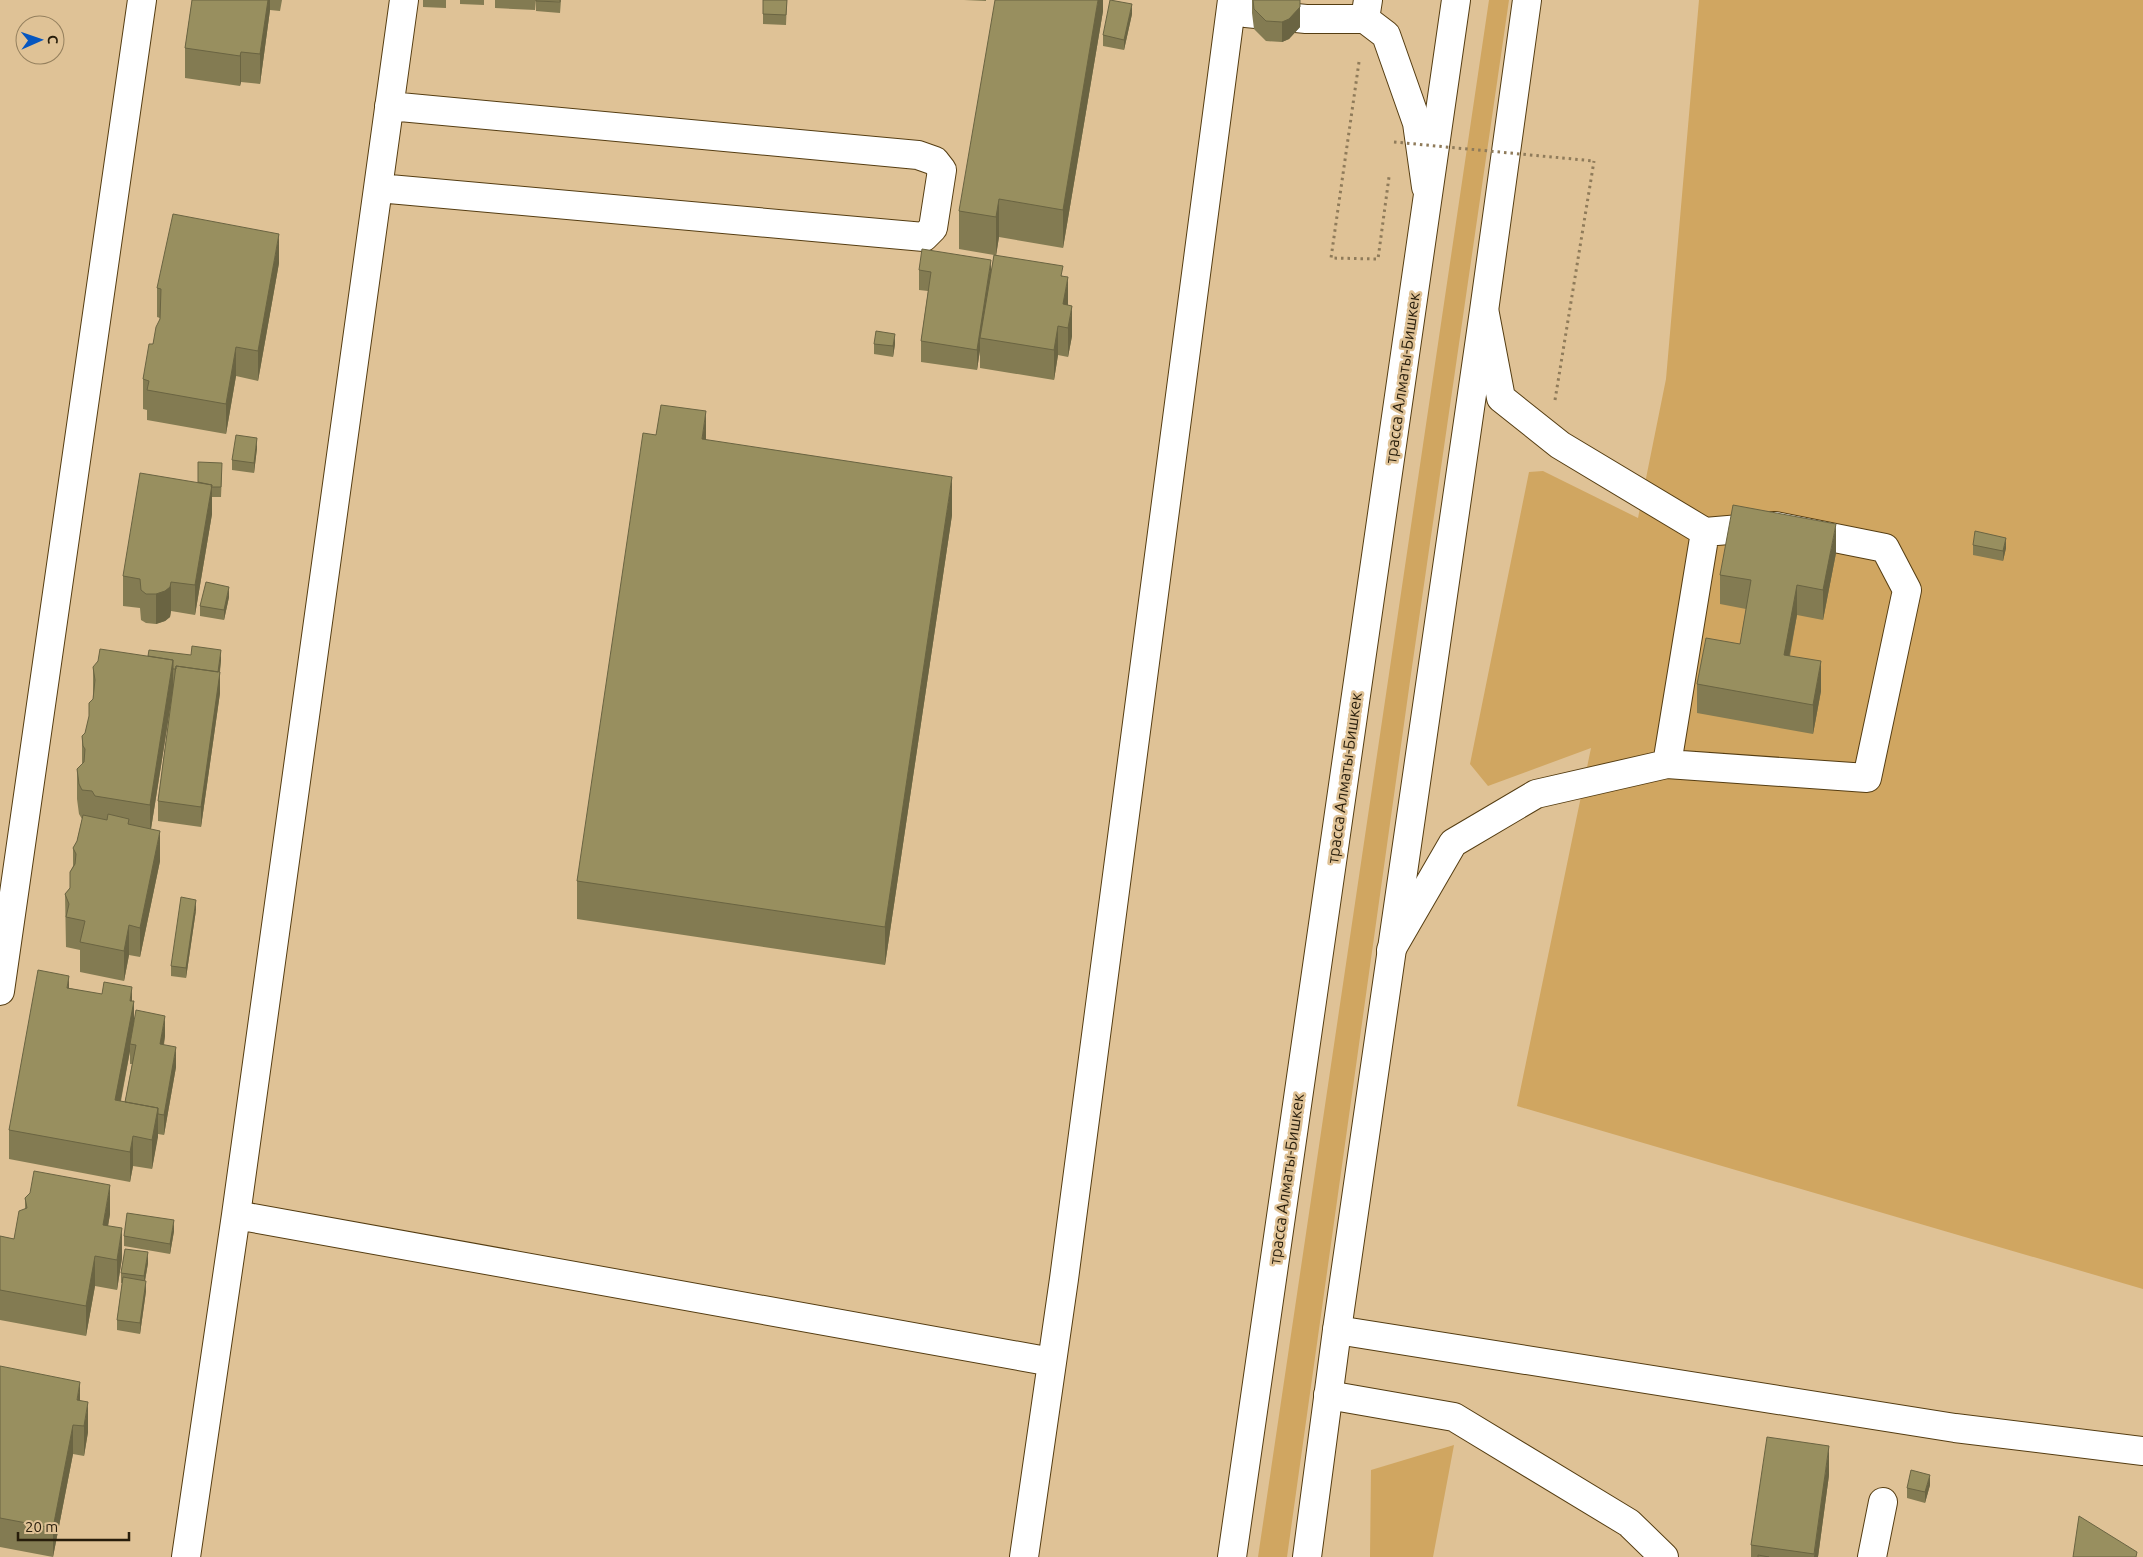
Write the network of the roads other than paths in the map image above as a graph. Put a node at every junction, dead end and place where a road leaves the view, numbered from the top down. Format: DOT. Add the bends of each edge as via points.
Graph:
graph roads {
  1 [pos="142,0"];
  2 [pos="404,0"];
  3 [pos="1233,0"];
  4 [pos="1456,0"];
  5 [pos="1527,0"];
  6 [pos="1367,9"];
  7 [pos="389,106"];
  8 [pos="378,188"];
  9 [pos="1427,200"];
  10 [pos="1484,311"];
  11 [pos="1705,532"];
  12 [pos="1667,764"];
  13 [pos="1391,952"];
  14 [pos="0,990"];
  15 [pos="236,1215"];
  16 [pos="1337,1330"];
  17 [pos="1052,1362"];
  18 [pos="1328,1395"];
  19 [pos="2143,1451"];
  20 [pos="1883,1502"];
  21 [pos="186,1557"];
  22 [pos="1024,1557"];
  23 [pos="1232,1557"];
  24 [pos="1307,1557"];
  25 [pos="1664,1557"];
  26 [pos="1872,1557"];
  1 -- 14 [label="main road"];
  2 -- 7 [label="main road"];
  3 -- 6 [label="main road" via="1246,13 1306,19"];
  3 -- 17 [label="main road"];
  4 -- 9 [label="main road, трасса Алматы-Бишкек"];
  5 -- 10 [label="main road"];
  6 -- 9 [label="main road" via="1386,35 1417,123"];
  7 -- 8 [label="main road"];
  7 -- 8 [label="main road" via="918,155 935,161 942,170 933,228 924,237"];
  8 -- 15 [label="main road"];
  9 -- 23 [label="main road, трасса Алматы-Бишкек"];
  10 -- 11 [label="main road" via="1501,398 1560,445"];
  10 -- 13 [label="main road"];
  11 -- 12 [label="main road"];
  11 -- 12 [label="main road" via="1775,526 1885,548 1907,590 1867,778"];
  12 -- 13 [label="main road" via="1536,794 1454,843"];
  13 -- 16 [label="main road"];
  15 -- 17 [label="main road"];
  15 -- 21 [label="main road"];
  16 -- 18 [label="main road"];
  16 -- 19 [label="main road" via="1955,1428"];
  17 -- 22 [label="main road"];
  18 -- 24 [label="main road"];
  18 -- 25 [label="main road" via="1454,1417 1629,1523"];
  20 -- 26 [label="main road"];
}
